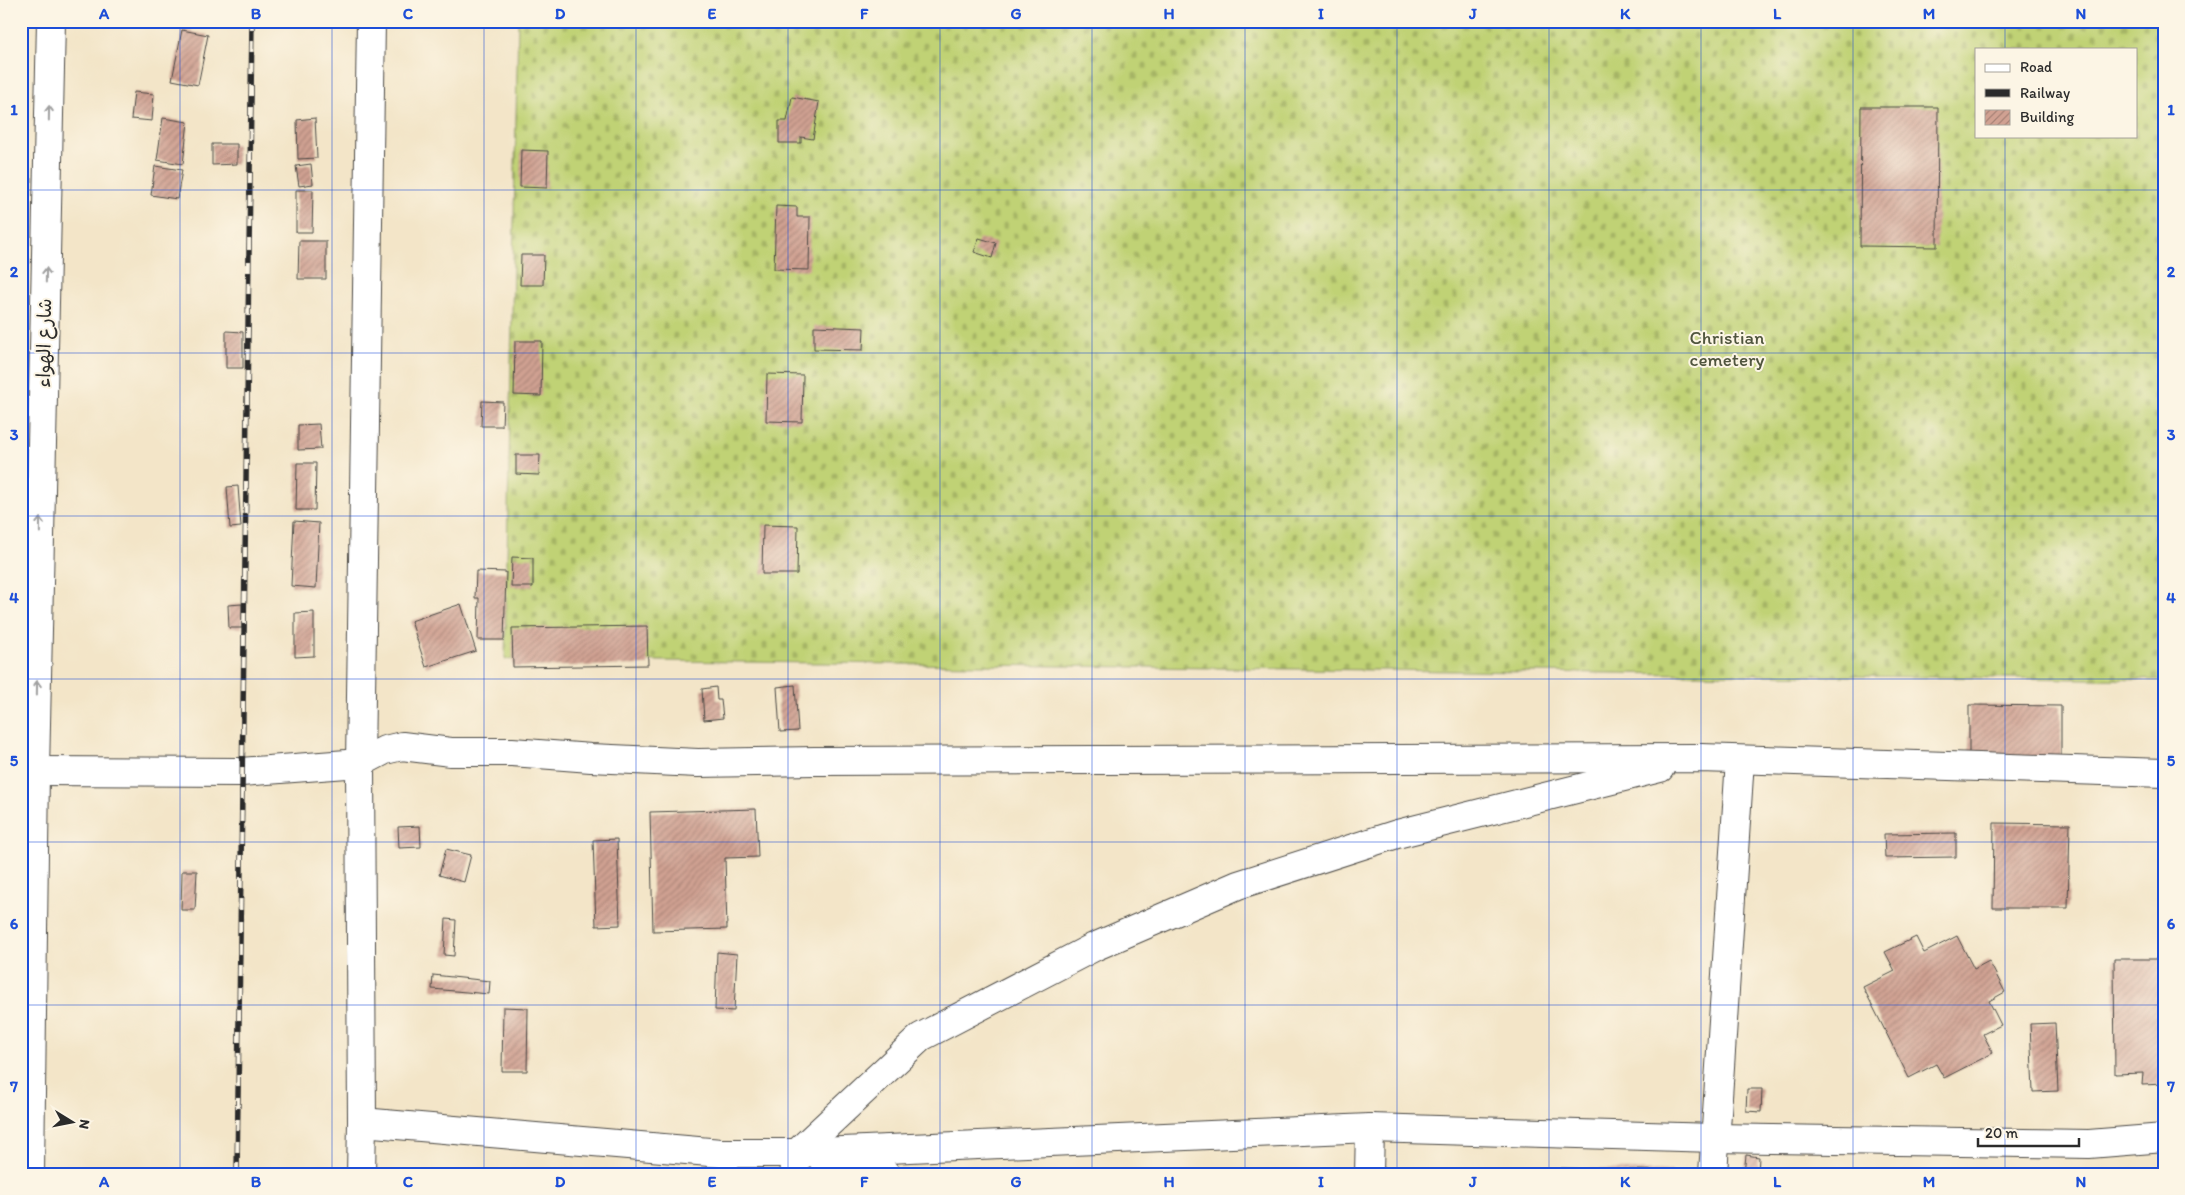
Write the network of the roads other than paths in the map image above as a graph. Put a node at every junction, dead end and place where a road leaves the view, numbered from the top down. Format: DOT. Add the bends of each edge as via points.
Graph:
graph roads {
  1 [pos="51,21"];
  2 [pos="371,21"];
  3 [pos="1701,758"];
  4 [pos="1740,760"];
  5 [pos="360,763"];
  6 [pos="35,771"];
  7 [pos="2164,773"];
  8 [pos="362,1122"];
  9 [pos="1370,1128"];
  10 [pos="1715,1138"];
  11 [pos="2164,1138"];
  12 [pos="796,1163"];
  13 [pos="30,1174"];
  14 [pos="361,1174"];
  15 [pos="886,1174"];
  16 [pos="1369,1174"];
  17 [pos="1713,1174"];
  6 -- 1 [label="main road, شارع الهواء, one-way"];
  2 -- 5 [label="main road"];
  3 -- 4 [label="main road"];
  3 -- 5 [label="main road" via="698,763 512,752 451,752 402,746 385,750"];
  3 -- 12 [label="main road" via="1397,834 1238,885 1094,947 921,1036"];
  4 -- 7 [label="main road"];
  4 -- 10 [label="main road"];
  5 -- 6 [label="main road" via="211,773"];
  5 -- 8 [label="main road"];
  6 -- 13 [label="main road, شارع الهواء"];
  8 -- 12 [label="main road" via="721,1153"];
  8 -- 14 [label="main road"];
  9 -- 10 [label="main road"];
  9 -- 12 [label="main road"];
  9 -- 16 [label="main road"];
  10 -- 11 [label="main road" via="2089,1144"];
  10 -- 17 [label="main road"];
  12 -- 15 [label="main road"];
}
